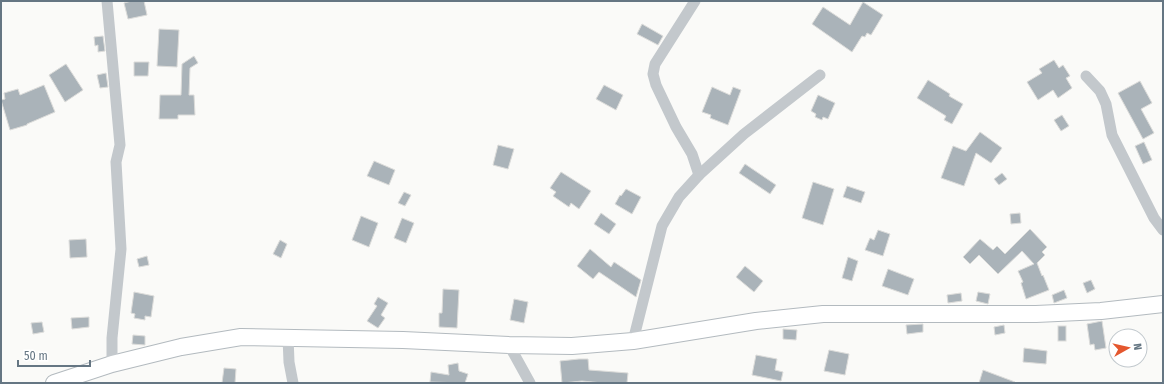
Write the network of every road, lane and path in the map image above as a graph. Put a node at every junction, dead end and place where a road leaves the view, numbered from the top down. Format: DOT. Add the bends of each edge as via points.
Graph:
graph roads {
  1 [pos="107,1"];
  2 [pos="695,1"];
  3 [pos="820,75"];
  4 [pos="1086,76"];
  5 [pos="699,175"];
  6 [pos="1163,230"];
  7 [pos="1163,304"];
  8 [pos="288,337"];
  9 [pos="633,341"];
  10 [pos="509,345"];
  11 [pos="112,364"];
  12 [pos="54,383"];
  13 [pos="293,383"];
  14 [pos="530,383"];
  1 -- 11 [label="street" via="120,145 116,162 121,249 112,338"];
  2 -- 5 [label="street" via="654,64 653,74 676,127 692,154"];
  3 -- 5 [label="street" via="744,134"];
  4 -- 6 [label="street" via="1100,91 1106,104 1112,135 1154,218"];
  5 -- 9 [label="street" via="679,197 662,226"];
  7 -- 9 [label="main road" via="1101,311 1036,314 823,314 756,321"];
  8 -- 10 [label="main road"];
  8 -- 11 [label="main road" via="241,337 181,347"];
  8 -- 13 [label="street"];
  9 -- 10 [label="main road" via="572,346"];
  10 -- 14 [label="street"];
  11 -- 12 [label="main road"];
}
